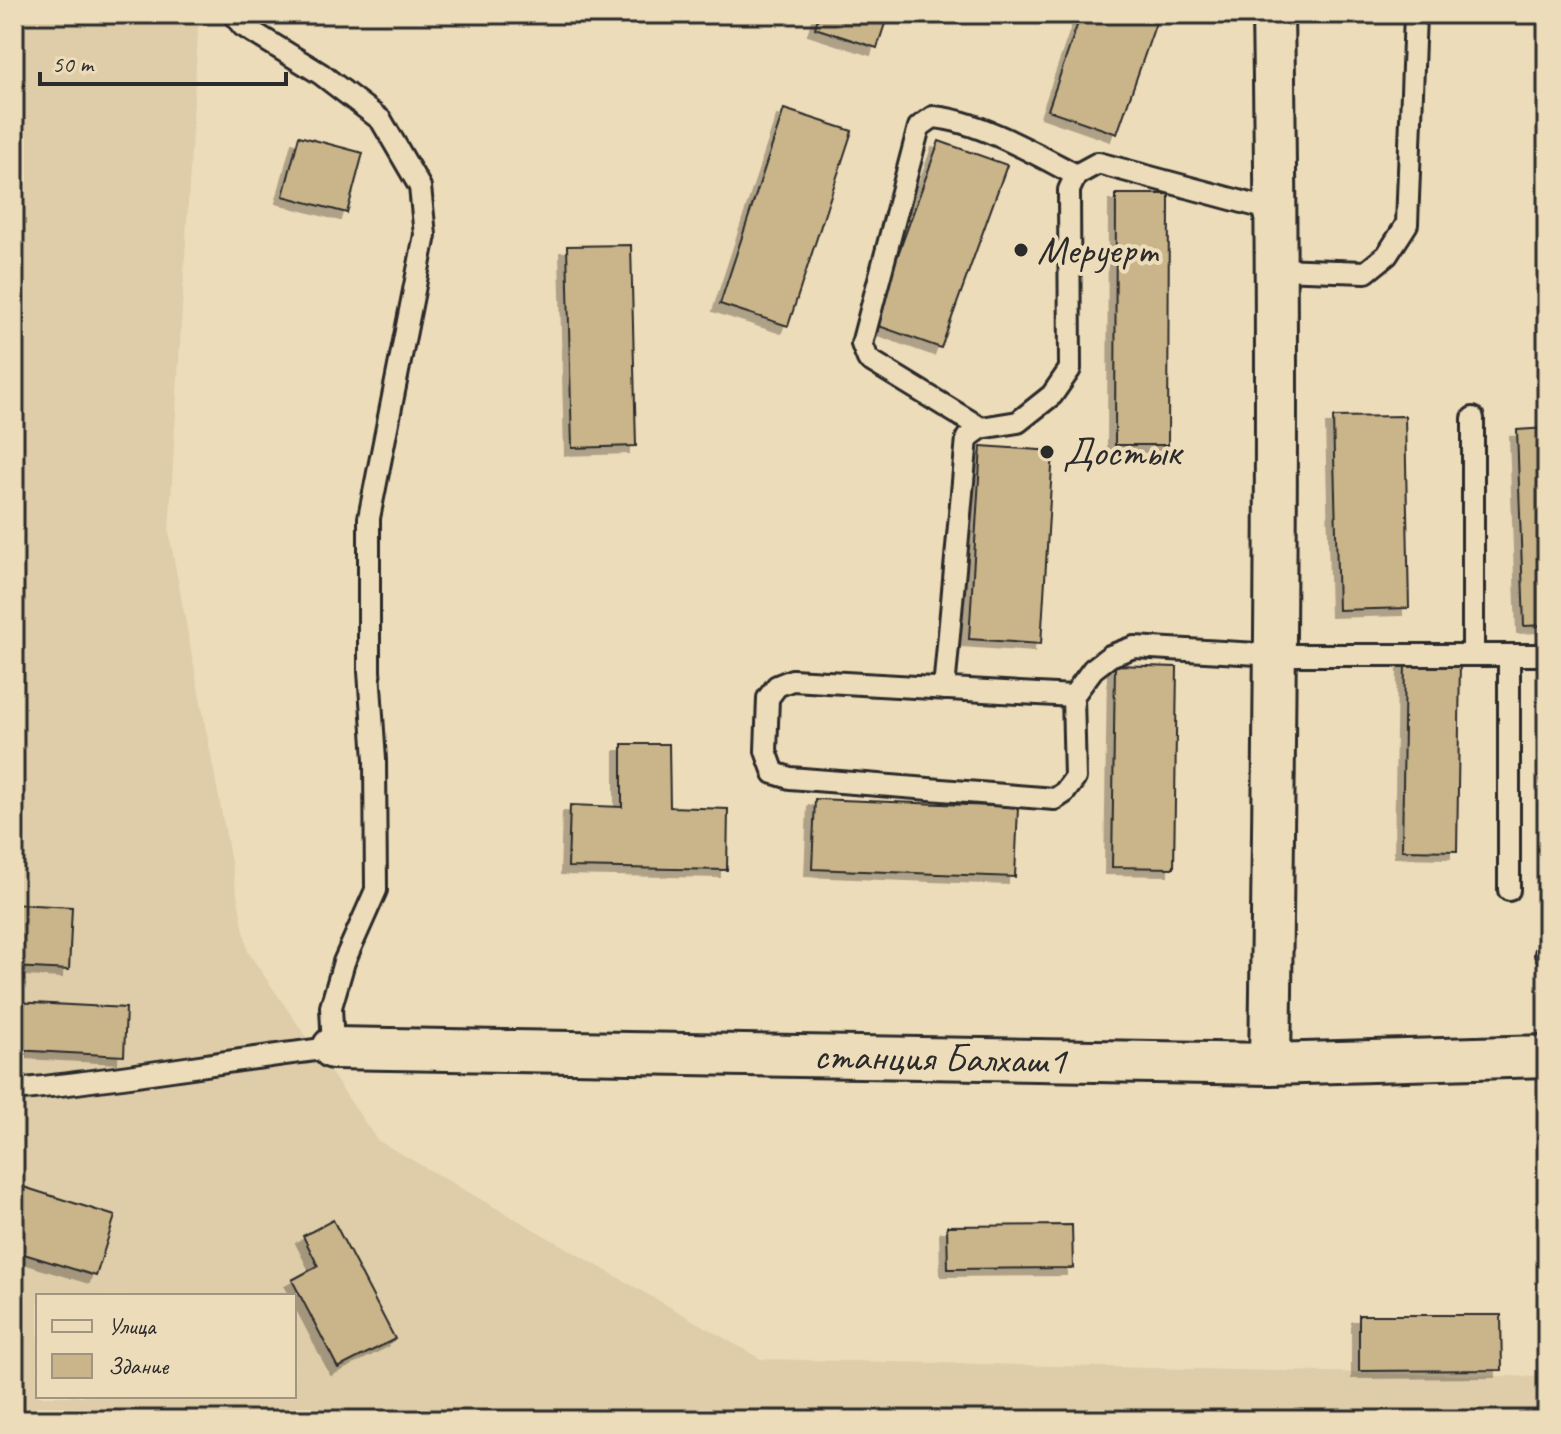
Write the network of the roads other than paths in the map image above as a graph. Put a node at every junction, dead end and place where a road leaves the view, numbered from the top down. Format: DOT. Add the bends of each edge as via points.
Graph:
graph roads {
  1 [pos="233,14"];
  2 [pos="1273,14"];
  3 [pos="1415,14"];
  4 [pos="1076,175"];
  5 [pos="1276,211"];
  6 [pos="1276,269"];
  7 [pos="1473,418"];
  8 [pos="981,428"];
  9 [pos="1276,655"];
  10 [pos="1473,655"];
  11 [pos="1509,655"];
  12 [pos="1547,655"];
  13 [pos="944,689"];
  14 [pos="1073,696"];
  15 [pos="1509,890"];
  16 [pos="333,1048"];
  17 [pos="1547,1056"];
  18 [pos="1270,1064"];
  19 [pos="14,1090"];
  1 -- 16 [label="lane" via="381,120 420,187 425,235 369,518 376,890 335,992"];
  2 -- 5 [label="street"];
  3 -- 6 [label="lane" via="1407,224 1387,255 1366,272"];
  4 -- 5 [label="lane" via="1098,163"];
  4 -- 8 [label="lane" via="1069,190 1070,369 1052,395 1018,422"];
  4 -- 8 [label="lane" via="951,118 933,117 919,127 862,344 868,359"];
  5 -- 6 [label="street"];
  6 -- 9 [label="street"];
  7 -- 10 [label="lane"];
  8 -- 13 [label="lane" via="967,438"];
  9 -- 10 [label="lane"];
  9 -- 14 [label="lane" via="1134,647 1093,669"];
  9 -- 18 [label="street"];
  10 -- 11 [label="lane"];
  11 -- 12 [label="lane"];
  11 -- 15 [label="lane"];
  13 -- 14 [label="lane"];
  13 -- 14 [label="lane" via="792,680 777,686 768,698 766,751 774,773 1055,799 1075,778"];
  16 -- 18 [label="street, станция Балхаш1"];
  16 -- 19 [label="lane"];
  17 -- 18 [label="street, станция Балхаш1"];
}
